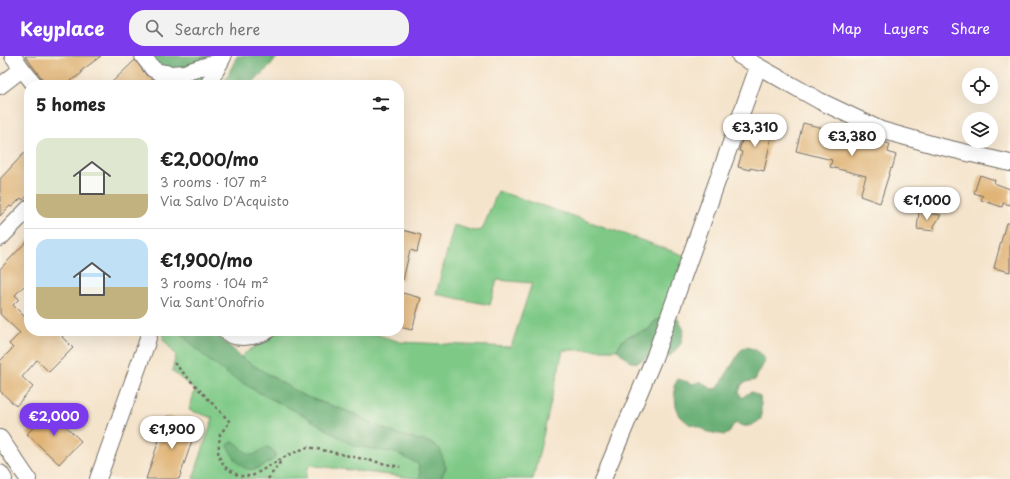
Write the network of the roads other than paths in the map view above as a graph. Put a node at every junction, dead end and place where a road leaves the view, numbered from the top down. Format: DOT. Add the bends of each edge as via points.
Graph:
graph roads {
  1 [pos="13,56"];
  2 [pos="143,56"];
  3 [pos="740,56"];
  4 [pos="222,59"];
  5 [pos="758,67"];
  6 [pos="22,69"];
  7 [pos="31,80"];
  8 [pos="211,80"];
  9 [pos="0,86"];
  10 [pos="1010,163"];
  11 [pos="24,213"];
  12 [pos="0,238"];
  13 [pos="149,336"];
  14 [pos="240,336"];
  15 [pos="252,336"];
  16 [pos="0,438"];
  17 [pos="0,473"];
  18 [pos="4,479"];
  19 [pos="28,479"];
  20 [pos="98,479"];
  21 [pos="603,479"];
  1 -- 6 [label="street"];
  2 -- 4 [label="street" via="153,69 171,74 184,73"];
  3 -- 5 [label="street"];
  4 -- 8 [label="street"];
  5 -- 10 [label="street" via="881,130"];
  5 -- 21 [label="street" via="654,358"];
  6 -- 7 [label="street"];
  6 -- 9 [label="street"];
  11 -- 12 [label="street"];
  13 -- 20 [label="street"];
  14 -- 15 [label="street"];
  16 -- 19 [label="street"];
  17 -- 18 [label="street"];
}
